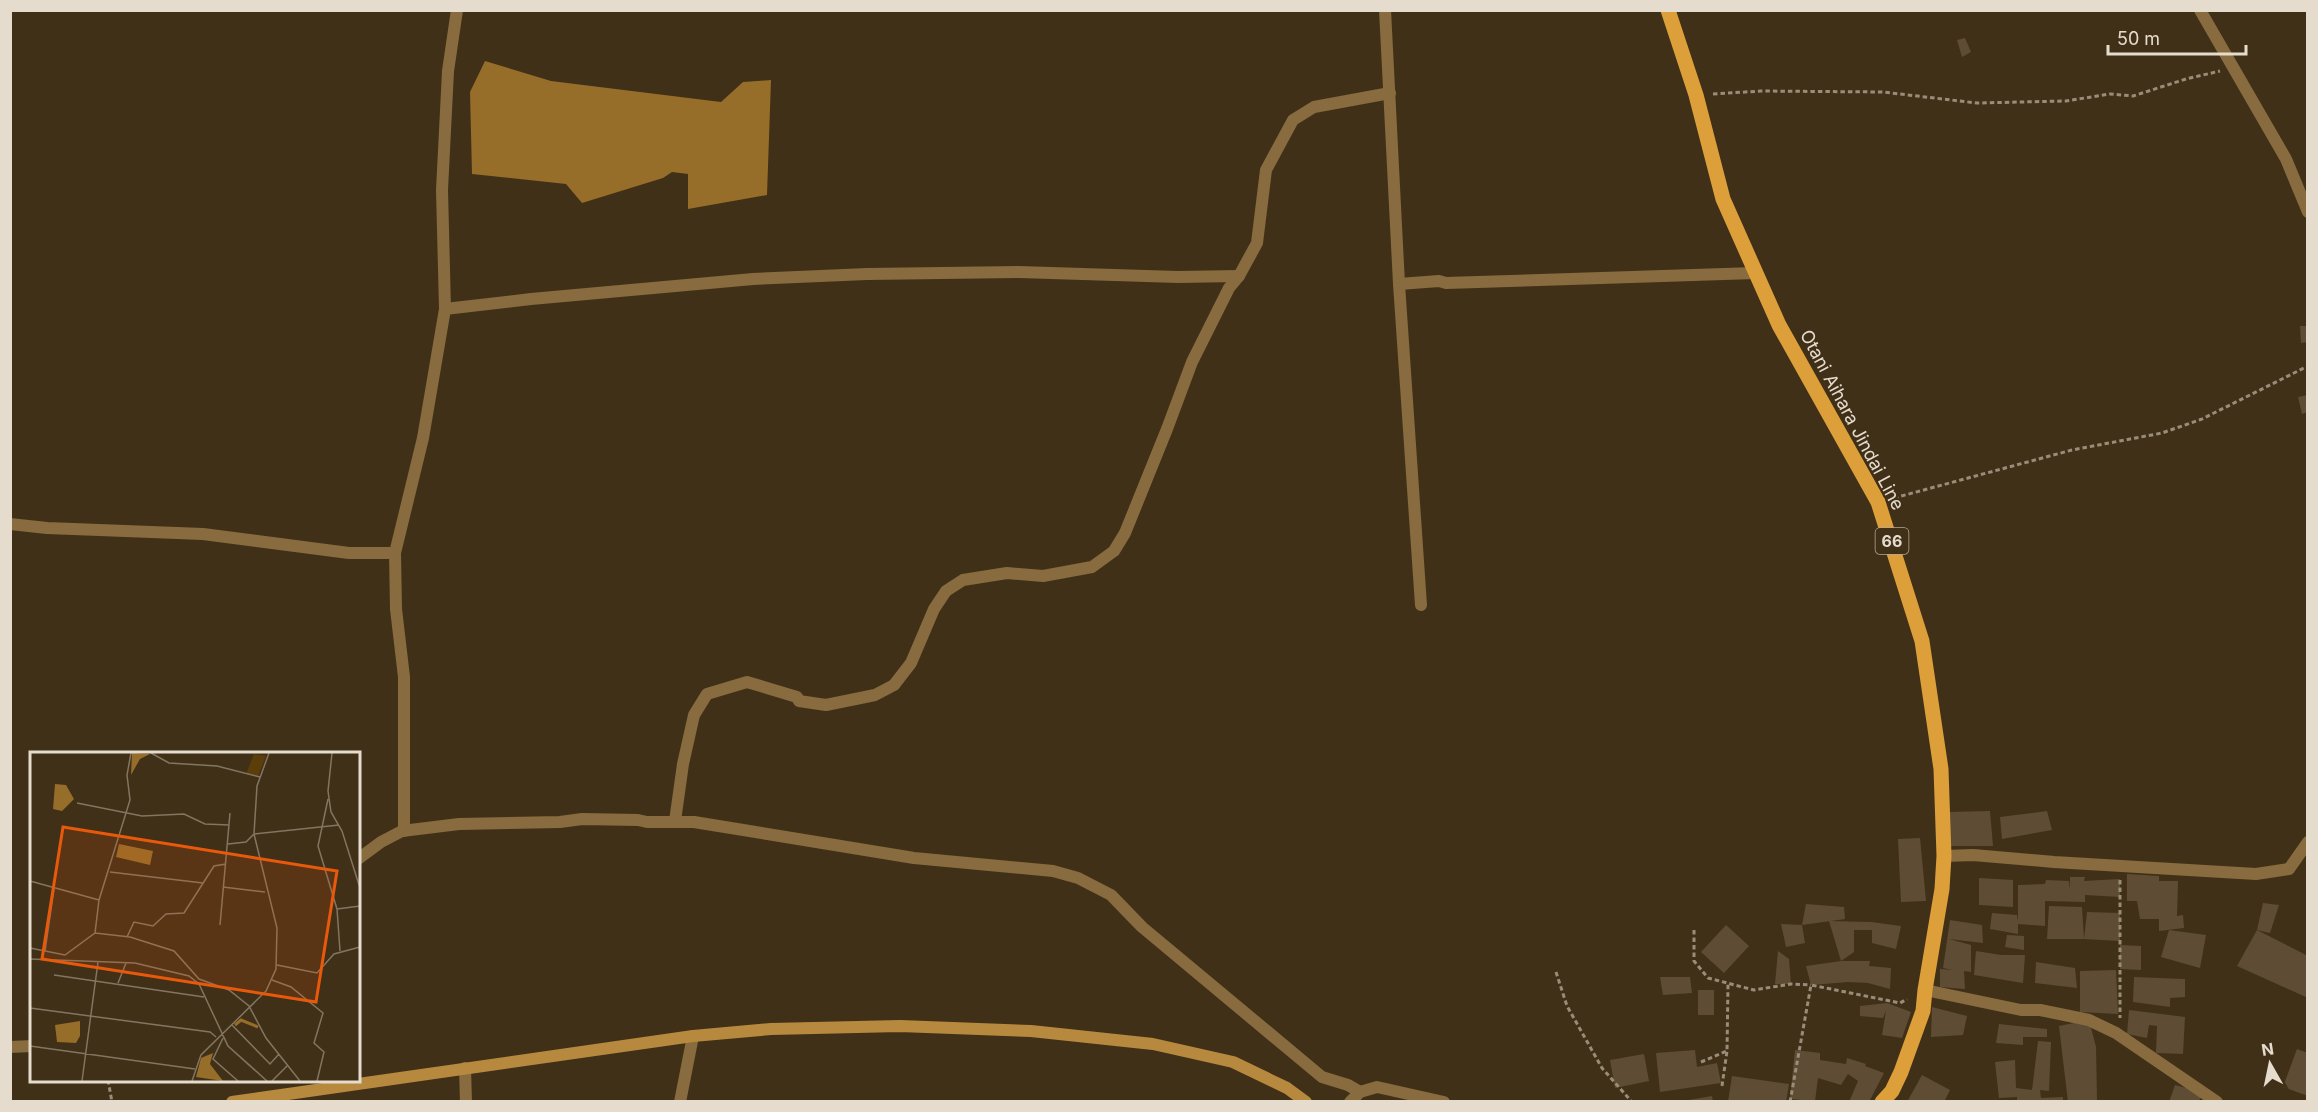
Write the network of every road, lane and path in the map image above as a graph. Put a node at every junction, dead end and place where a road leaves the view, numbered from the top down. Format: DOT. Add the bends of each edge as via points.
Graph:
graph roads {
  1 [pos="457,10"];
  2 [pos="1385,10"];
  3 [pos="1668,10"];
  4 [pos="2200,10"];
  5 [pos="2233,68"];
  6 [pos="1390,93"];
  7 [pos="1696,94"];
  8 [pos="2307,212"];
  9 [pos="1755,273"];
  10 [pos="1239,276"];
  11 [pos="1399,284"];
  12 [pos="445,309"];
  13 [pos="2307,366"];
  14 [pos="1878,502"];
  15 [pos="10,524"];
  16 [pos="394,553"];
  17 [pos="1421,605"];
  18 [pos="675,821"];
  19 [pos="404,831"];
  20 [pos="2307,842"];
  21 [pos="1944,856"];
  22 [pos="360,858"];
  23 [pos="2120,866"];
  24 [pos="1694,930"];
  25 [pos="1556,972"];
  26 [pos="1728,984"];
  27 [pos="1811,985"];
  28 [pos="1925,990"];
  29 [pos="693,1036"];
  30 [pos="2120,1036"];
  31 [pos="30,1046"];
  32 [pos="10,1047"];
  33 [pos="1727,1051"];
  34 [pos="1701,1062"];
  35 [pos="465,1068"];
  36 [pos="108,1082"];
  37 [pos="1722,1086"];
  38 [pos="1359,1092"];
  39 [pos="112,1101"];
  40 [pos="232,1101"];
  41 [pos="466,1101"];
  42 [pos="680,1101"];
  43 [pos="1306,1101"];
  44 [pos="1350,1101"];
  45 [pos="1444,1101"];
  46 [pos="1632,1101"];
  47 [pos="1790,1101"];
  48 [pos="1882,1101"];
  49 [pos="2217,1101"];
  1 -- 12 [label="street" via="448,71 443,178"];
  2 -- 6 [label="street"];
  3 -- 7 [label="main road, Otani Aihara Jindai Line / 66"];
  4 -- 5 [label="street"];
  5 -- 7 [label="path" via="2133,96 2110,94 2066,101 1977,103 1883,92"];
  5 -- 8 [label="street" via="2286,159"];
  6 -- 10 [label="street" via="1314,107 1293,120 1266,170 1257,243"];
  6 -- 11 [label="street"];
  7 -- 9 [label="main road, Otani Aihara Jindai Line / 66" via="1723,199"];
  9 -- 11 [label="street"];
  9 -- 14 [label="main road, Otani Aihara Jindai Line / 66" via="1779,325"];
  10 -- 12 [label="street" via="867,274 753,279"];
  10 -- 18 [label="street" via="1229,288 1192,362 1125,533 1114,551 1092,567 1082,569 1043,576 1007,573 963,580 945,591 911,663 894,685 875,695 826,705 747,682 707,694 694,715"];
  11 -- 17 [label="street"];
  12 -- 16 [label="street" via="423,438"];
  13 -- 14 [label="path" via="2202,419 2162,433 2072,450"];
  14 -- 21 [label="main road, Otani Aihara Jindai Line / 66" via="1922,641 1941,769"];
  15 -- 16 [label="street" via="203,534 349,553"];
  16 -- 19 [label="street" via="404,677"];
  18 -- 19 [label="street" via="582,819 459,824"];
  18 -- 38 [label="street" via="914,858 1053,871 1078,878 1111,895 1142,927 1322,1077"];
  19 -- 22 [label="street"];
  20 -- 23 [label="street" via="2289,869 2256,874"];
  21 -- 23 [label="street"];
  21 -- 28 [label="main road, Otani Aihara Jindai Line / 66"];
  23 -- 30 [label="path"];
  24 -- 26 [label="path" via="1694,961 1707,978"];
  25 -- 46 [label="path" via="1567,1006 1602,1068"];
  26 -- 27 [label="path" via="1754,990"];
  26 -- 33 [label="path"];
  27 -- 28 [label="path" via="1900,1003"];
  27 -- 47 [label="path"];
  28 -- 30 [label="street" via="2089,1020"];
  28 -- 48 [label="main road, Otani Aihara Jindai Line / 66" via="1923,1011 1901,1072"];
  29 -- 35 [label="street"];
  29 -- 42 [label="street"];
  29 -- 43 [label="street" via="771,1029 900,1026 1031,1031 1153,1044 1233,1062"];
  30 -- 49 [label="street"];
  31 -- 32 [label="street"];
  33 -- 34 [label="path"];
  33 -- 37 [label="path"];
  35 -- 40 [label="street"];
  35 -- 41 [label="street"];
  36 -- 39 [label="path"];
  38 -- 44 [label="street"];
  38 -- 45 [label="street" via="1377,1088"];
}
